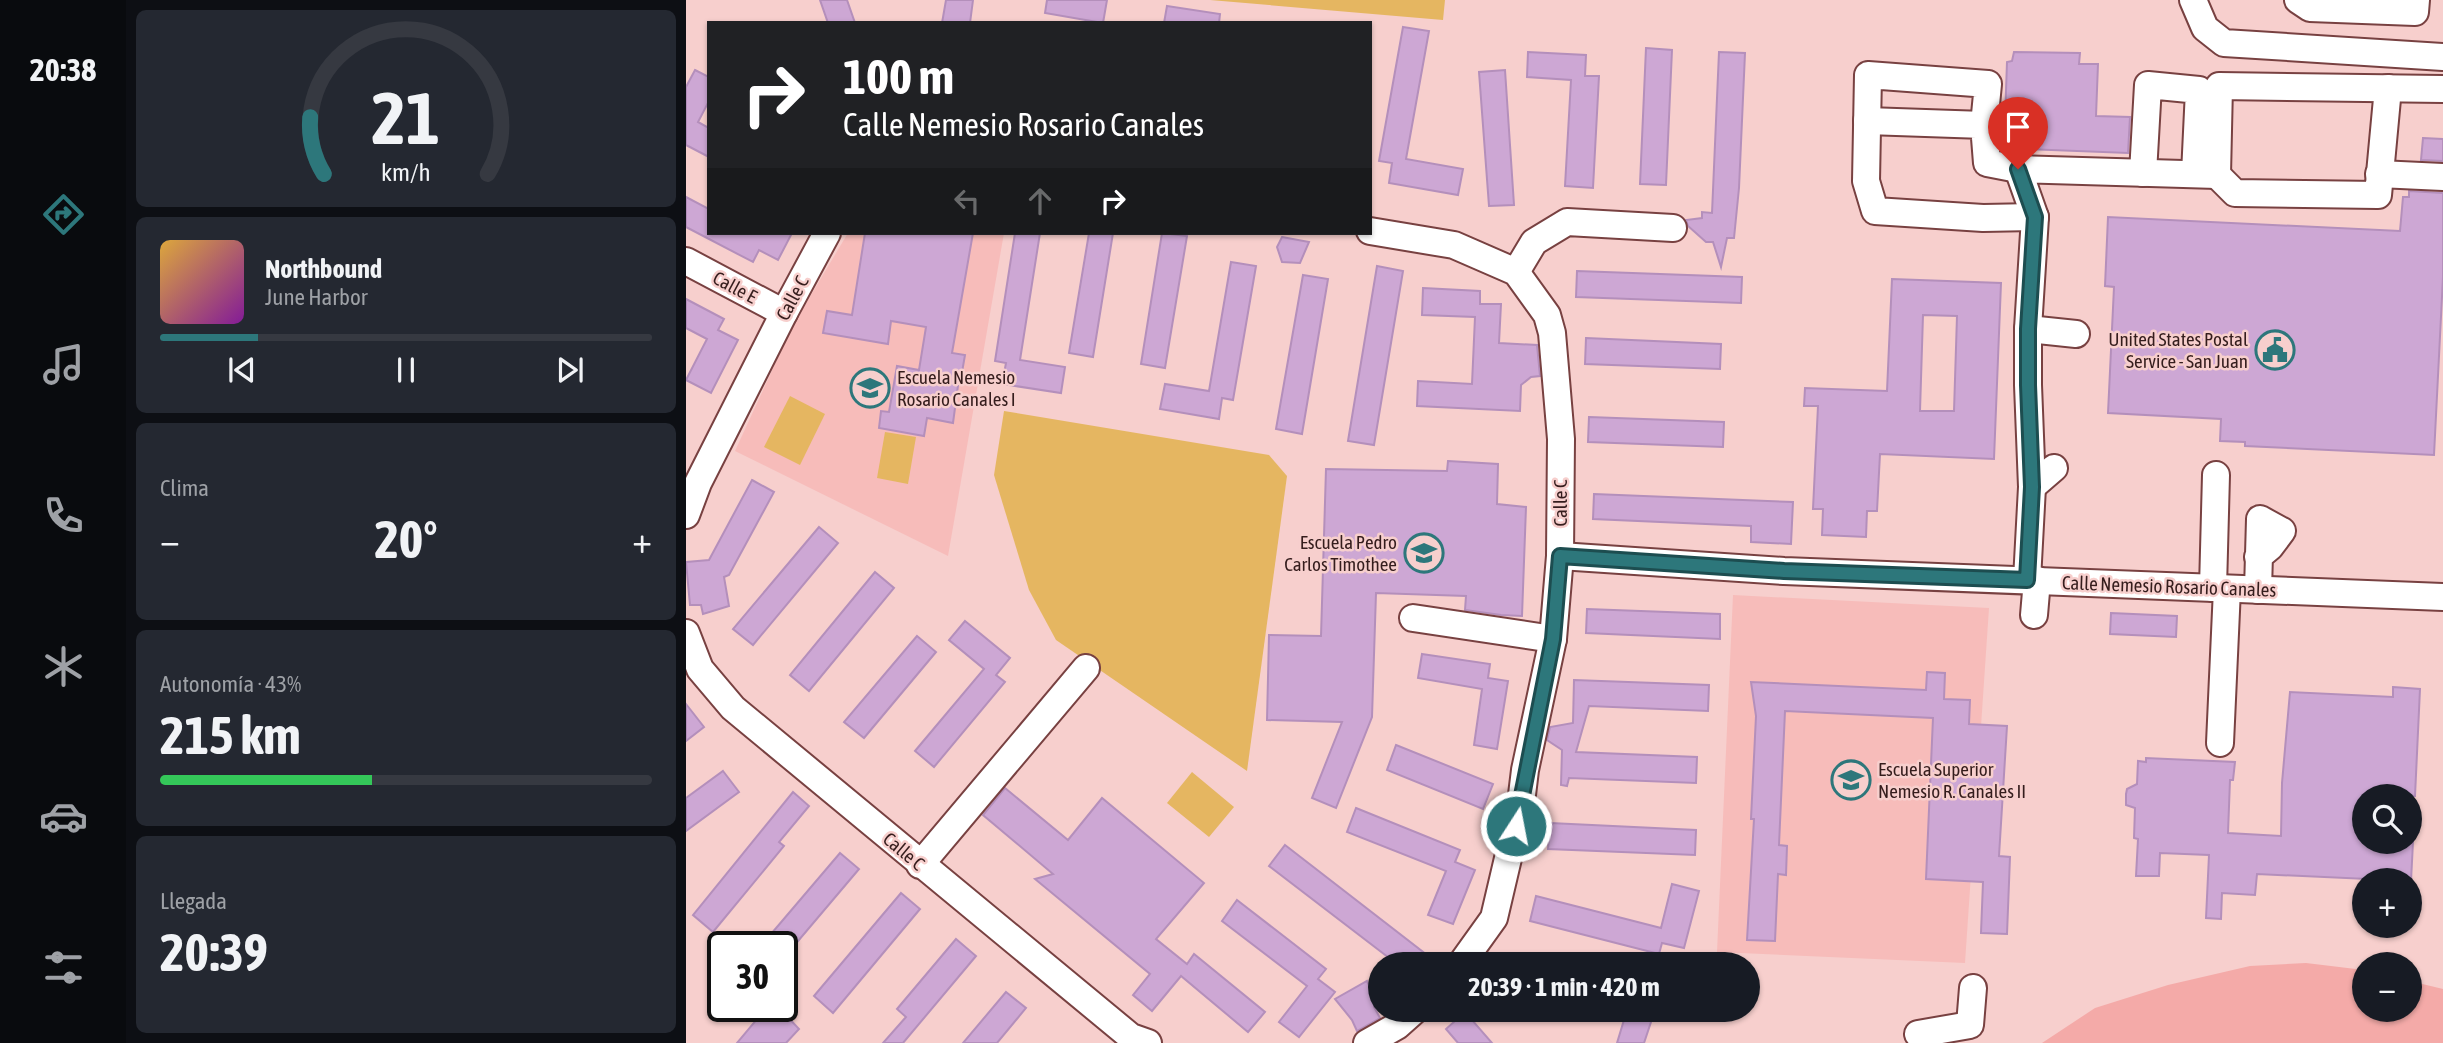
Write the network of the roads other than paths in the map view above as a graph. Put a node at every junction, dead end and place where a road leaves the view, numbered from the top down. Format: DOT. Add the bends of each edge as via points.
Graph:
graph roads {
  1 [pos="2193,0"];
  2 [pos="2298,0"];
  3 [pos="2416,0"];
  4 [pos="2443,57"];
  5 [pos="2388,88"];
  6 [pos="2443,89"];
  7 [pos="1867,121"];
  8 [pos="1984,125"];
  9 [pos="2018,169"];
  10 [pos="2143,173"];
  11 [pos="2379,174"];
  12 [pos="2206,175"];
  13 [pos="2443,177"];
  14 [pos="2035,217"];
  15 [pos="1673,228"];
  16 [pos="1372,231"];
  17 [pos="826,235"];
  18 [pos="686,261"];
  19 [pos="1516,272"];
  20 [pos="784,313"];
  21 [pos="2028,329"];
  22 [pos="2076,334"];
  23 [pos="2054,468"];
  24 [pos="2216,475"];
  25 [pos="2032,487"];
  26 [pos="686,515"];
  27 [pos="2271,525"];
  28 [pos="1560,556"];
  29 [pos="2032,580"];
  30 [pos="2220,588"];
  31 [pos="2258,590"];
  32 [pos="2443,597"];
  33 [pos="2034,615"];
  34 [pos="1413,618"];
  35 [pos="686,633"];
  36 [pos="1553,639"];
  37 [pos="1086,668"];
  38 [pos="2220,743"];
  39 [pos="920,865"];
  40 [pos="1470,952"];
  41 [pos="1973,988"];
  42 [pos="1402,1022"];
  43 [pos="1918,1034"];
  44 [pos="1148,1043"];
  45 [pos="1367,1043"];
  1 -- 4 [label="street" via="2205,28 2224,43"];
  2 -- 3 [label="street" via="2310,8 2415,12"];
  5 -- 6 [label="street"];
  5 -- 11 [label="street"];
  5 -- 12 [label="street" via="2219,86"];
  7 -- 8 [label="street"];
  7 -- 8 [label="street" via="1868,75 1988,84"];
  7 -- 14 [label="street" via="1866,181 1875,211"];
  8 -- 9 [label="street" via="1987,163"];
  9 -- 10 [label="street"];
  9 -- 14 [label="street"];
  10 -- 12 [label="street"];
  10 -- 12 [label="street" via="2148,85 2199,90"];
  11 -- 12 [label="street" via="2378,195 2235,193"];
  11 -- 13 [label="street"];
  14 -- 21 [label="street"];
  15 -- 19 [label="street" via="1567,222 1534,242"];
  16 -- 19 [label="street" via="1454,245"];
  17 -- 20 [label="street, Calle C"];
  18 -- 20 [label="street, Calle E"];
  19 -- 28 [label="street, Calle C" via="1547,315 1552,332 1560,439"];
  20 -- 26 [label="street, Calle C"];
  21 -- 22 [label="street"];
  21 -- 25 [label="street"];
  23 -- 25 [label="street"];
  24 -- 30 [label="street"];
  25 -- 29 [label="street"];
  27 -- 31 [label="street" via="2258,557"];
  28 -- 29 [label="street, Calle Nemesio Rosario Canales" via="1784,571"];
  28 -- 36 [label="street, Calle C"];
  29 -- 30 [label="street, Calle Nemesio Rosario Canales"];
  29 -- 33 [label="street"];
  30 -- 31 [label="street, Calle Nemesio Rosario Canales"];
  30 -- 38 [label="street"];
  31 -- 32 [label="street, Calle Nemesio Rosario Canales"];
  34 -- 36 [label="street"];
  35 -- 39 [label="street, Calle C" via="700,668 733,708"];
  36 -- 40 [label="street, Calle C" via="1494,918"];
  37 -- 39 [label="street"];
  39 -- 44 [label="street, Calle C" via="1130,1038"];
  41 -- 43 [label="street" via="1970,1025"];
  42 -- 45 [label="street"];
}
